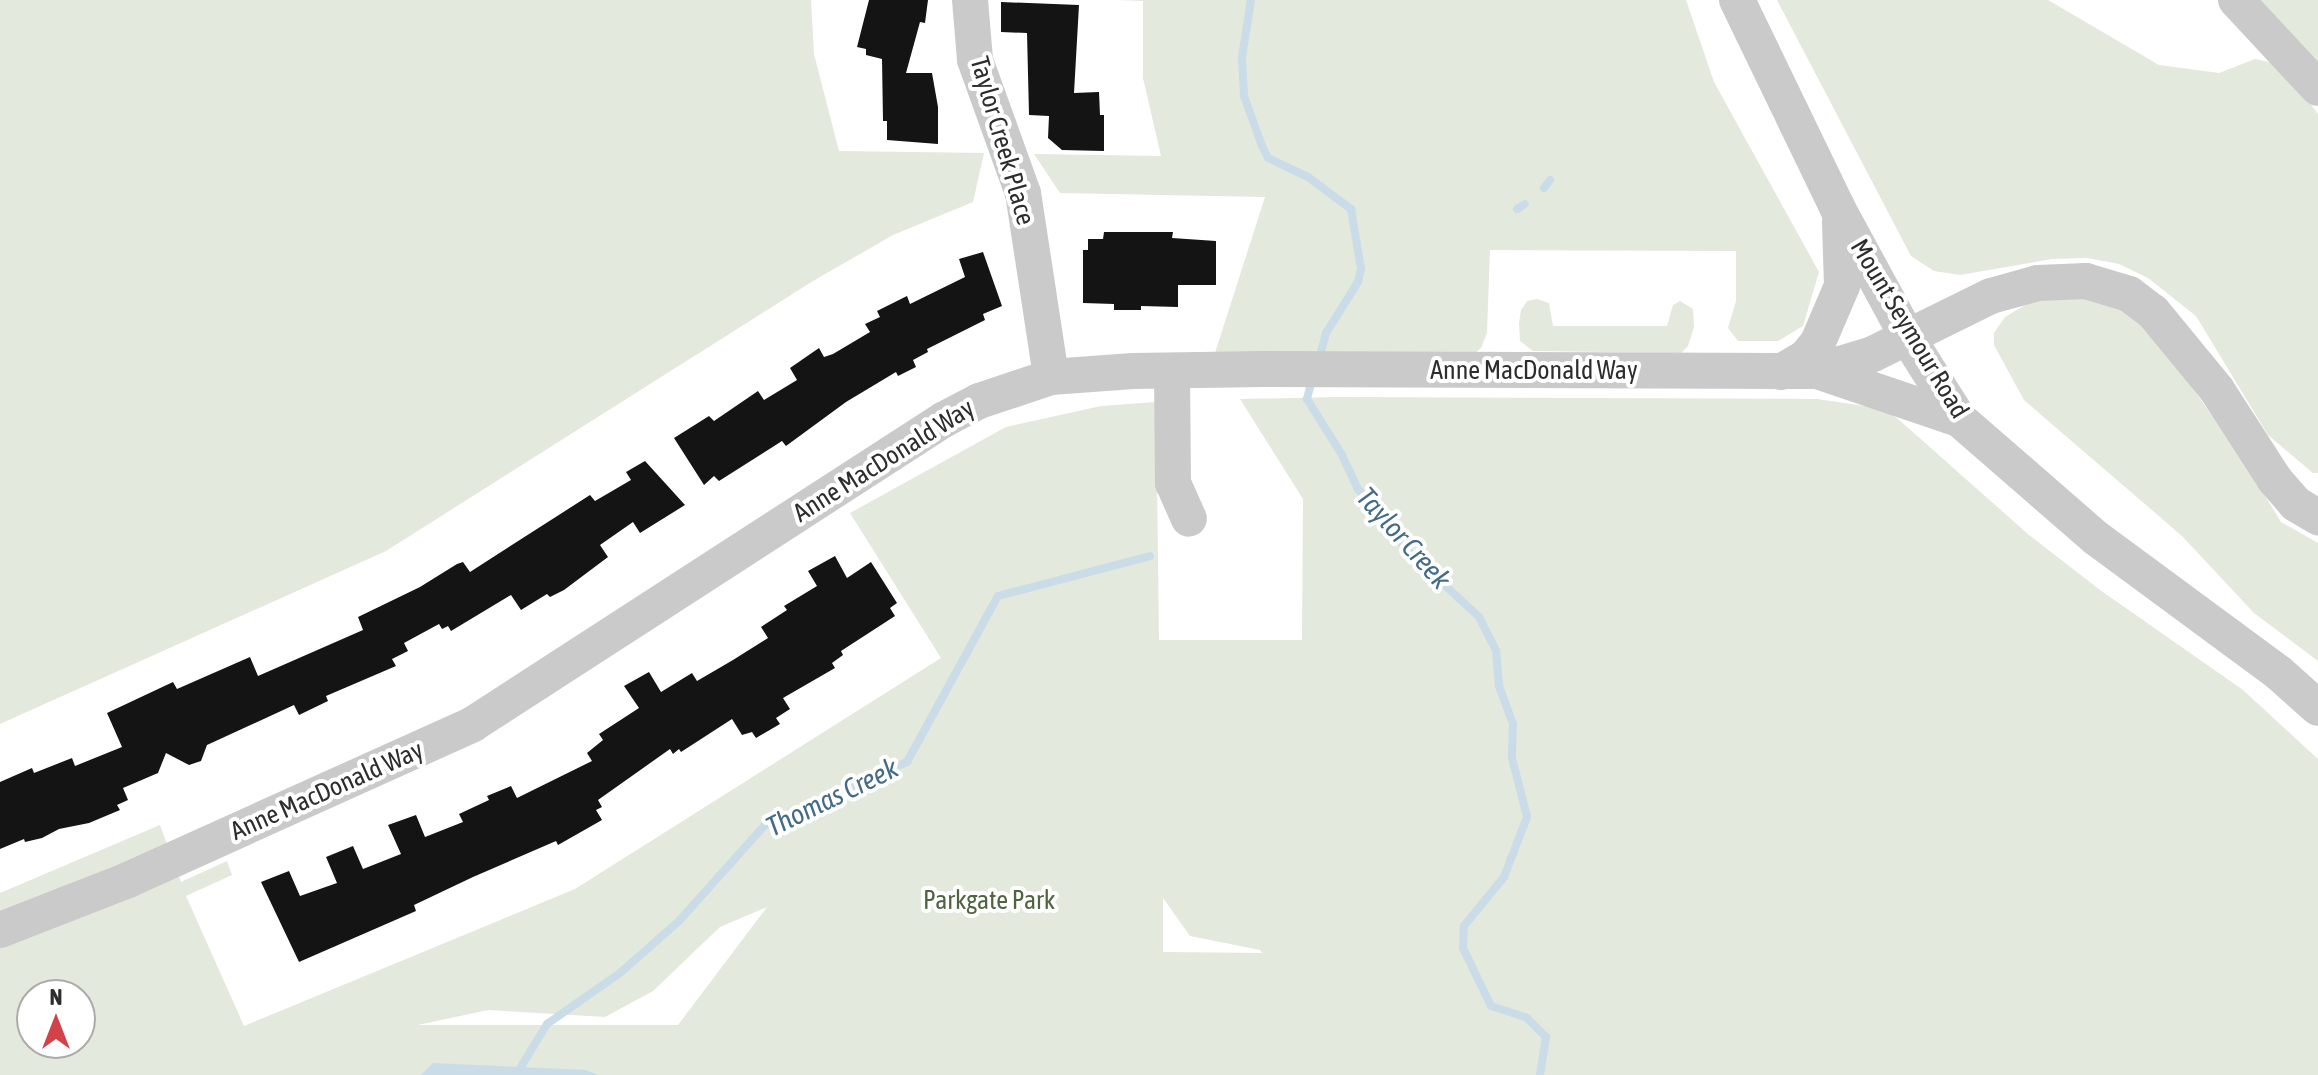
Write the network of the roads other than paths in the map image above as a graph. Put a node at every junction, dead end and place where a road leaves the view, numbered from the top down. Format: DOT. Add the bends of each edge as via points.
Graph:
graph roads {
  1 [pos="970,0"];
  2 [pos="1737,0"];
  3 [pos="2236,0"];
  4 [pos="2318,88"];
  5 [pos="1838,209"];
  6 [pos="1908,338"];
  7 [pos="1172,371"];
  8 [pos="1817,371"];
  9 [pos="1781,372"];
  10 [pos="1051,377"];
  11 [pos="1959,419"];
  12 [pos="2318,517"];
  13 [pos="1189,519"];
  14 [pos="2318,708"];
  15 [pos="0,930"];
  1 -- 10 [label="street, Taylor Creek Place" via="975,60 1023,193"];
  2 -- 5 [label="street, Mount Seymour Road"];
  3 -- 4 [label="street"];
  5 -- 6 [label="street, Mount Seymour Road"];
  5 -- 9 [label="street" via="1842,286 1818,342 1806,357"];
  6 -- 8 [label="street, Anne MacDonald Way"];
  6 -- 11 [label="street, Mount Seymour Road"];
  6 -- 12 [label="street, Anne MacDonald Way" via="1991,296 2038,283 2086,281 2129,294 2183,346 2275,480 2296,504"];
  7 -- 9 [label="street, Anne MacDonald Way"];
  7 -- 10 [label="street, Anne MacDonald Way"];
  7 -- 13 [label="street" via="1173,483"];
  8 -- 9 [label="street, Anne MacDonald Way"];
  8 -- 11 [label="street"];
  10 -- 15 [label="street, Anne MacDonald Way" via="979,401 943,420 473,724 128,880"];
  11 -- 14 [label="street, Mount Seymour Road" via="2096,538 2279,673"];
}
